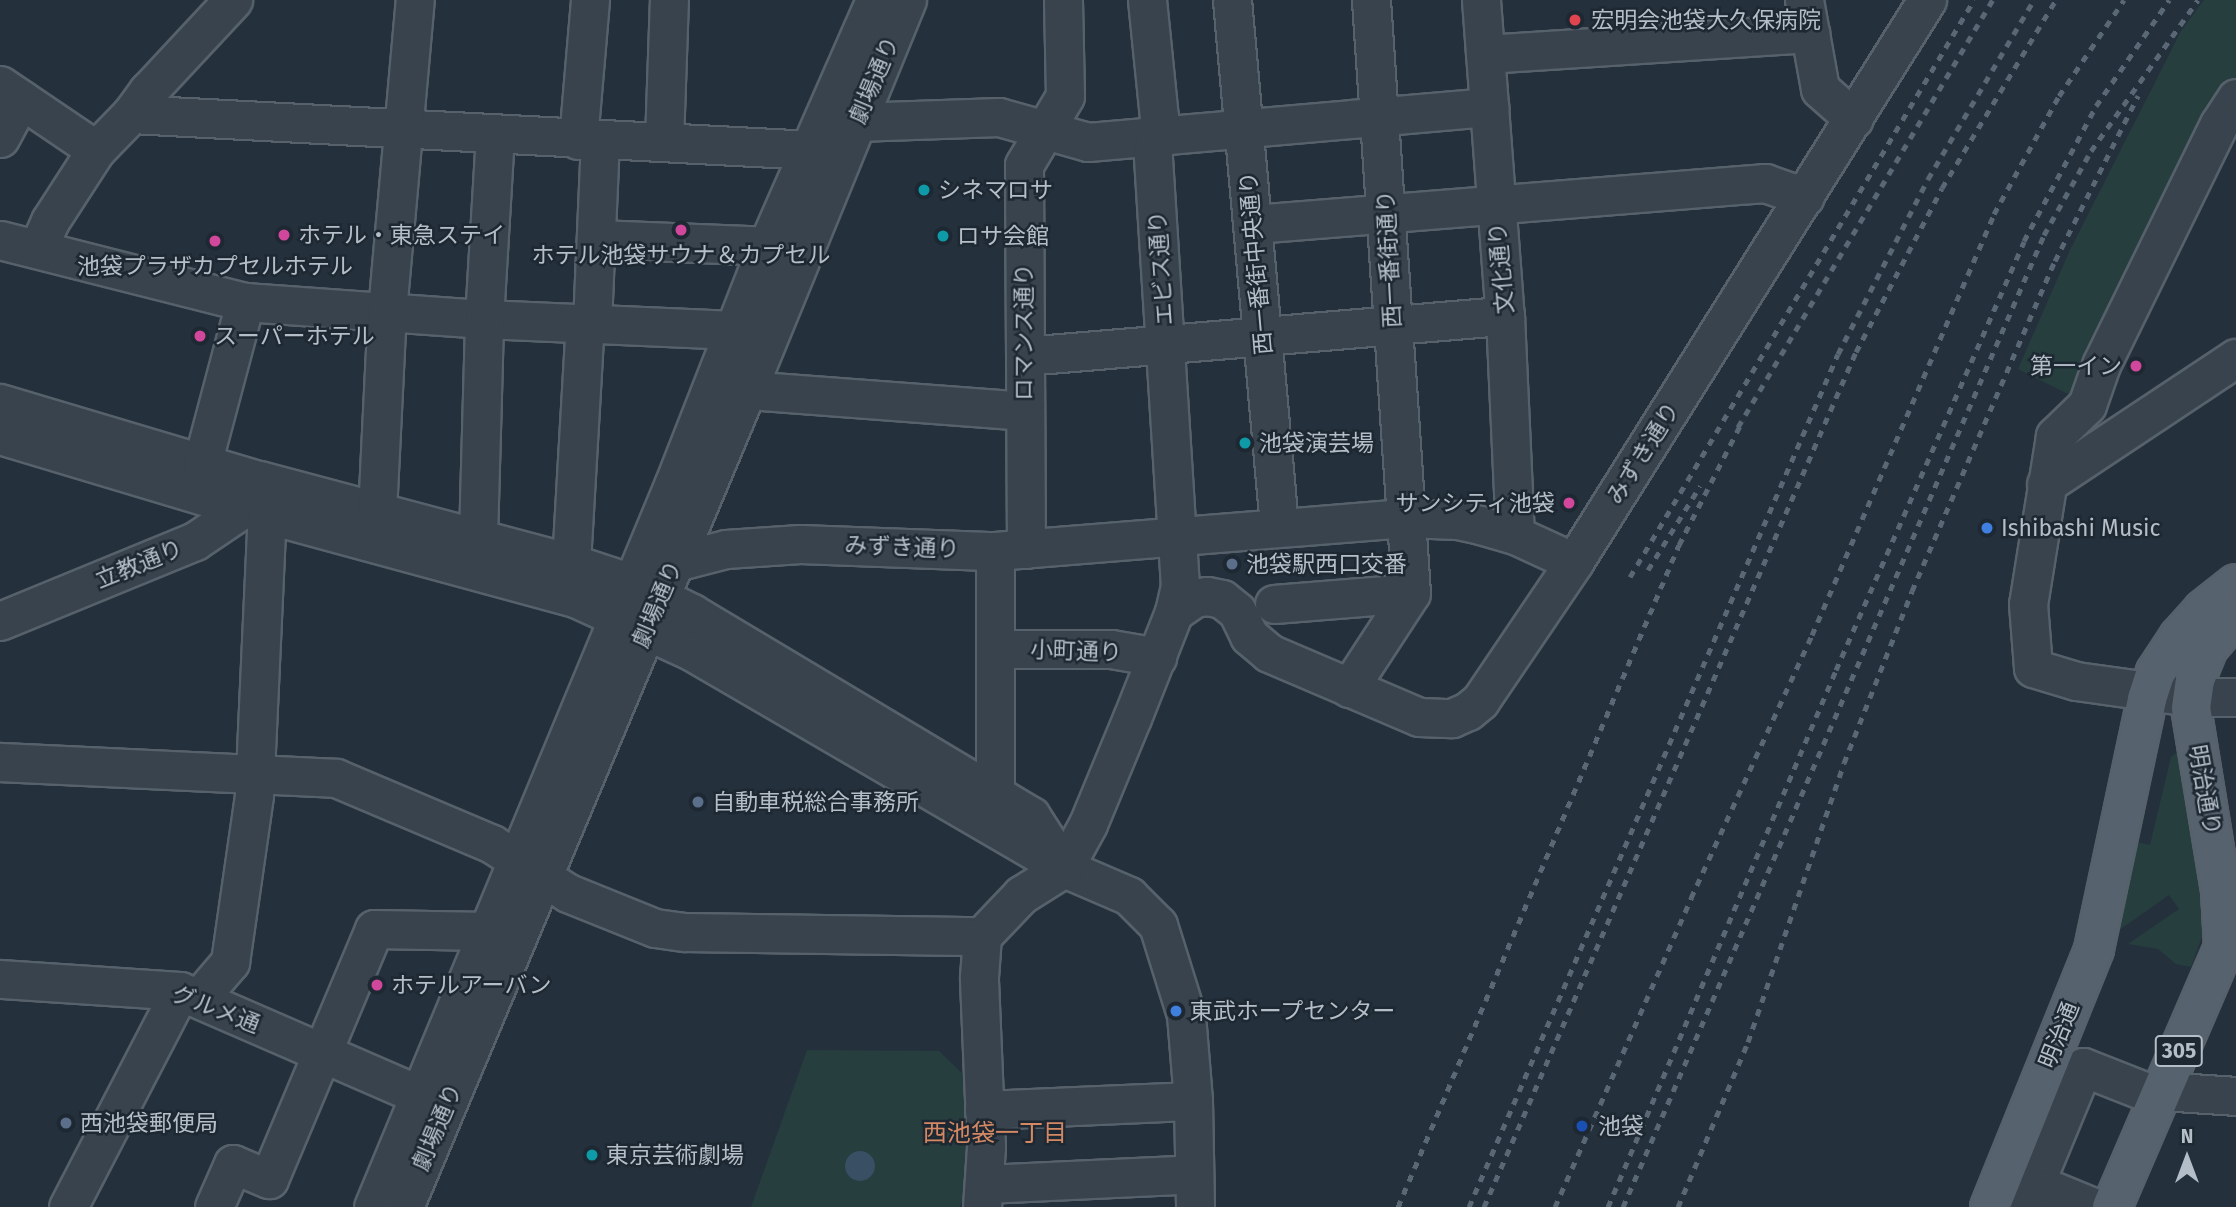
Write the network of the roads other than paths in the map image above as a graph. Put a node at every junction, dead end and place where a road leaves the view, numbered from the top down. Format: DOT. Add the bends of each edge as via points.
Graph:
graph roads {
  1 [pos="233,0"];
  2 [pos="415,0"];
  3 [pos="590,0"];
  4 [pos="669,0"];
  5 [pos="875,0"];
  6 [pos="907,0"];
  7 [pos="1063,0"];
  8 [pos="1147,0"];
  9 [pos="1232,0"];
  10 [pos="1371,0"];
  11 [pos="1481,0"];
  12 [pos="1927,0"];
  13 [pos="1807,16"];
  14 [pos="1485,54"];
  15 [pos="10,92"];
  16 [pos="2236,98"];
  17 [pos="1489,107"];
  18 [pos="131,114"];
  19 [pos="1380,116"];
  20 [pos="1854,119"];
  21 [pos="856,122"];
  22 [pos="401,128"];
  23 [pos="1245,129"];
  24 [pos="1045,130"];
  25 [pos="495,135"];
  26 [pos="1156,136"];
  27 [pos="0,138"];
  28 [pos="589,140"];
  29 [pos="664,141"];
  30 [pos="96,150"];
  31 [pos="812,150"];
  32 [pos="1805,197"];
  33 [pos="1496,202"];
  34 [pos="1386,214"];
  35 [pos="1254,224"];
  36 [pos="596,239"];
  37 [pos="0,240"];
  38 [pos="767,246"];
  39 [pos="38,248"];
  40 [pos="245,302"];
  41 [pos="387,311"];
  42 [pos="1505,316"];
  43 [pos="484,318"];
  44 [pos="589,323"];
  45 [pos="1393,326"];
  46 [pos="734,330"];
  47 [pos="1263,338"];
  48 [pos="1167,346"];
  49 [pos="1024,356"];
  50 [pos="2236,358"];
  51 [pos="747,390"];
  52 [pos="0,403"];
  53 [pos="2087,405"];
  54 [pos="1024,411"];
  55 [pos="2124,432"];
  56 [pos="0,435"];
  57 [pos="202,464"];
  58 [pos="2046,484"];
  59 [pos="257,501"];
  60 [pos="377,513"];
  61 [pos="1405,518"];
  62 [pos="1279,527"];
  63 [pos="1178,536"];
  64 [pos="1515,536"];
  65 [pos="478,537"];
  66 [pos="1011,550"];
  67 [pos="675,562"];
  68 [pos="1574,562"];
  69 [pos="571,563"];
  70 [pos="2236,584"];
  71 [pos="1410,593"];
  72 [pos="1274,604"];
  73 [pos="639,606"];
  74 [pos="1174,612"];
  75 [pos="2236,615"];
  76 [pos="0,621"];
  77 [pos="995,649"];
  78 [pos="1157,657"];
  79 [pos="1349,688"];
  80 [pos="2150,690"];
  81 [pos="2192,696"];
  82 [pos="2236,697"];
  83 [pos="2196,735"];
  84 [pos="2137,757"];
  85 [pos="0,762"];
  86 [pos="256,774"];
  87 [pos="995,794"];
  88 [pos="530,868"];
  89 [pos="1064,868"];
  90 [pos="488,932"];
  91 [pos="982,936"];
  92 [pos="2226,968"];
  93 [pos="0,979"];
  94 [pos="190,994"];
  95 [pos="323,1054"];
  96 [pos="2160,1094"];
  97 [pos="419,1095"];
  98 [pos="2236,1096"];
  99 [pos="1193,1101"];
  100 [pos="984,1110"];
  101 [pos="2033,1188"];
  102 [pos="1195,1191"];
  103 [pos="983,1196"];
  104 [pos="1991,1204"];
  105 [pos="68,1207"];
  106 [pos="214,1207"];
  107 [pos="373,1207"];
  108 [pos="404,1207"];
  109 [pos="2093,1207"];
  110 [pos="2112,1207"];
  1 -- 18 [label="street"];
  2 -- 22 [label="street"];
  3 -- 28 [label="street"];
  4 -- 29 [label="street"];
  5 -- 31 [label="street, 劇場通り"];
  6 -- 21 [label="street, 劇場通り"];
  7 -- 24 [label="street, ロマンス通り" via="1065,96"];
  8 -- 26 [label="street, エビス通り"];
  9 -- 23 [label="street, 西一番街中央通り"];
  10 -- 19 [label="street, 西一番街通り"];
  11 -- 14 [label="street, 文化通り"];
  12 -- 20 [label="street, みずき通り"];
  13 -- 14 [label="street"];
  13 -- 20 [label="street" via="1820,89"];
  14 -- 17 [label="street, 文化通り"];
  15 -- 27 [label="street"];
  15 -- 30 [label="street"];
  16 -- 53 [label="street" via="2101,365"];
  17 -- 19 [label="street"];
  17 -- 33 [label="street, 文化通り"];
  18 -- 22 [label="street"];
  18 -- 30 [label="street"];
  19 -- 23 [label="street"];
  19 -- 34 [label="street, 西一番街通り"];
  20 -- 32 [label="street, みずき通り"];
  21 -- 24 [label="street" via="999,117"];
  21 -- 51 [label="street, 劇場通り"];
  22 -- 25 [label="street"];
  22 -- 41 [label="street"];
  23 -- 26 [label="street"];
  23 -- 35 [label="street, 西一番街中央通り"];
  24 -- 26 [label="street" via="1088,142"];
  24 -- 49 [label="street, ロマンス通り" via="1024,165"];
  25 -- 28 [label="street"];
  25 -- 43 [label="street"];
  26 -- 48 [label="street, エビス通り" via="1153,153"];
  28 -- 29 [label="street"];
  28 -- 36 [label="street"];
  29 -- 31 [label="street"];
  30 -- 39 [label="street"];
  31 -- 38 [label="street, 劇場通り"];
  32 -- 33 [label="street" via="1765,183"];
  32 -- 68 [label="street, みずき通り"];
  33 -- 34 [label="street"];
  33 -- 42 [label="street, 文化通り"];
  34 -- 35 [label="street"];
  34 -- 45 [label="street, 西一番街通り"];
  35 -- 47 [label="street, 西一番街中央通り"];
  36 -- 38 [label="street"];
  36 -- 44 [label="street"];
  37 -- 39 [label="street"];
  38 -- 46 [label="street, 劇場通り"];
  39 -- 40 [label="street"];
  40 -- 41 [label="street"];
  40 -- 57 [label="street"];
  41 -- 43 [label="street"];
  41 -- 60 [label="street"];
  42 -- 45 [label="street"];
  42 -- 64 [label="street, 文化通り"];
  43 -- 44 [label="street"];
  43 -- 65 [label="street"];
  44 -- 46 [label="street"];
  44 -- 69 [label="street"];
  45 -- 47 [label="street"];
  45 -- 61 [label="street, 西一番街通り"];
  46 -- 73 [label="street, 劇場通り"];
  47 -- 48 [label="street"];
  47 -- 62 [label="street, 西一番街中央通り"];
  48 -- 49 [label="street"];
  48 -- 63 [label="street, エビス通り"];
  49 -- 54 [label="street, ロマンス通り"];
  50 -- 55 [label="street"];
  51 -- 54 [label="street"];
  51 -- 67 [label="street, 劇場通り"];
  52 -- 57 [label="street"];
  53 -- 55 [label="street"];
  53 -- 58 [label="street" via="2055,436"];
  54 -- 66 [label="street, ロマンス通り"];
  55 -- 58 [label="street"];
  56 -- 59 [label="street"];
  57 -- 59 [label="street"];
  58 -- 80 [label="street" via="2028,604 2033,668 2076,681"];
  59 -- 60 [label="street"];
  59 -- 73 [label="street" via="565,594"];
  59 -- 76 [label="street, 立教通り" via="195,541"];
  59 -- 86 [label="street"];
  60 -- 65 [label="street"];
  61 -- 62 [label="street, みずき通り"];
  61 -- 64 [label="street, みずき通り" via="1457,520"];
  61 -- 71 [label="street, 西一番街通り"];
  62 -- 63 [label="street, みずき通り"];
  63 -- 66 [label="street, みずき通り"];
  63 -- 74 [label="street" via="1181,572"];
  64 -- 68 [label="street, みずき通り"];
  65 -- 69 [label="street"];
  66 -- 67 [label="street, みずき通り" via="800,544 726,548"];
  66 -- 77 [label="street"];
  67 -- 73 [label="street, みずき通り"];
  68 -- 79 [label="street" via="1480,701 1468,711 1452,718 1419,716"];
  69 -- 73 [label="street"];
  70 -- 80 [label="main road" via="2179,637"];
  71 -- 72 [label="street"];
  71 -- 79 [label="street"];
  73 -- 87 [label="street" via="692,612"];
  73 -- 88 [label="street, 劇場通り"];
  73 -- 89 [label="street" via="691,651"];
  74 -- 78 [label="street"];
  74 -- 79 [label="street" via="1194,598 1222,599 1237,611 1249,636 1261,648"];
  75 -- 81 [label="main road, 明治通り / 305" via="2208,648"];
  77 -- 78 [label="street, 小町通り" via="1111,649"];
  77 -- 87 [label="street"];
  78 -- 89 [label="street" via="1088,824"];
  80 -- 81 [label="street"];
  80 -- 84 [label="main road"];
  81 -- 82 [label="street"];
  81 -- 83 [label="main road, 明治通り / 305"];
  83 -- 84 [label="main road" via="2184,726 2162,728"];
  83 -- 92 [label="main road, 明治通り / 305" via="2221,891"];
  84 -- 104 [label="main road, 明治通" via="2094,949"];
  85 -- 86 [label="street"];
  86 -- 88 [label="street" via="336,778 492,844"];
  86 -- 94 [label="street" via="229,962"];
  87 -- 89 [label="street" via="1037,822"];
  88 -- 90 [label="street, 劇場通り"];
  88 -- 91 [label="street" via="568,893 674,932"];
  88 -- 108 [label="street, 劇場通り"];
  89 -- 91 [label="street" via="1021,895"];
  89 -- 99 [label="street" via="1129,896 1157,925 1186,1016"];
  90 -- 95 [label="street" via="374,929"];
  90 -- 97 [label="street, 劇場通り"];
  91 -- 100 [label="street"];
  92 -- 96 [label="main road, 明治通り / 305"];
  93 -- 94 [label="street, グルメ通"];
  94 -- 95 [label="street, グルメ通"];
  94 -- 105 [label="street"];
  95 -- 97 [label="street, グルメ通"];
  95 -- 106 [label="street" via="269,1179 233,1164"];
  96 -- 98 [label="street"];
  96 -- 101 [label="street" via="2083,1067"];
  96 -- 110 [label="main road, 明治通り / 305"];
  97 -- 107 [label="street, 劇場通り"];
  99 -- 100 [label="street"];
  99 -- 102 [label="street"];
  100 -- 103 [label="street"];
  101 -- 104 [label="street"];
  101 -- 109 [label="street" via="2066,1194"];
  102 -- 103 [label="street"];
}
